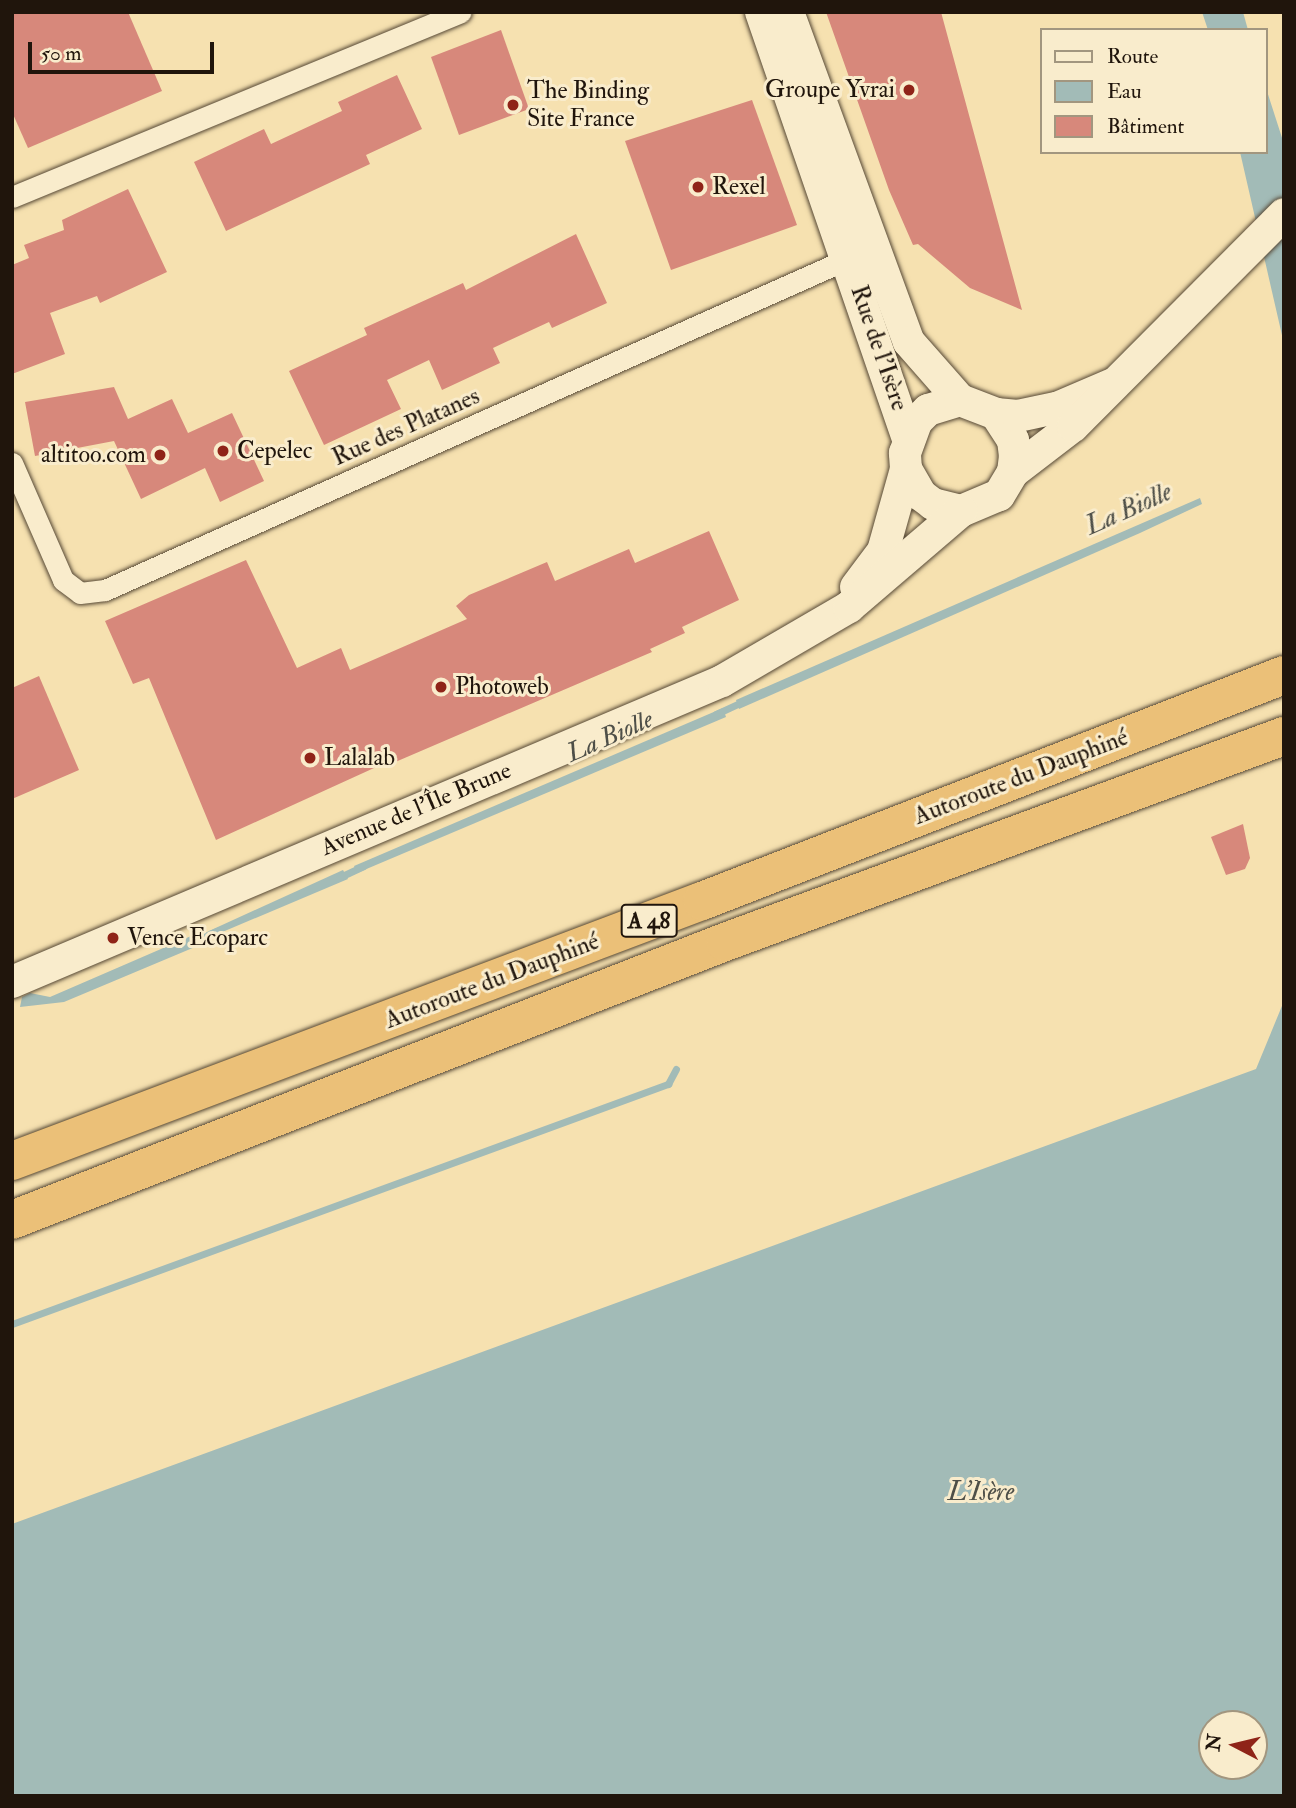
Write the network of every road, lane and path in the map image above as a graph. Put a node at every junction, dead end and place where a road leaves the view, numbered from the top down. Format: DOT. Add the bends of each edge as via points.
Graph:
graph roads {
  1 [pos="460,12"];
  2 [pos="761,12"];
  3 [pos="788,12"];
  4 [pos="12,197"];
  5 [pos="1284,214"];
  6 [pos="860,254"];
  7 [pos="1113,384"];
  8 [pos="960,400"];
  9 [pos="996,414"];
  10 [pos="908,438"];
  11 [pos="12,463"];
  12 [pos="906,469"];
  13 [pos="1013,472"];
  14 [pos="961,511"];
  15 [pos="815,627"];
  16 [pos="1284,675"];
  17 [pos="1284,736"];
  18 [pos="12,982"];
  19 [pos="12,1161"];
  20 [pos="12,1220"];
  1 -- 4 [label="street"];
  2 -- 6 [label="street, Rue de l'Isère"];
  3 -- 6 [label="street, Rue de l'Isère"];
  5 -- 7 [label="street"];
  6 -- 8 [label="street, Rue de l'Isère" via="909,342"];
  6 -- 10 [label="street, Rue de l'Isère"];
  6 -- 11 [label="street, Rue des Platanes" via="105,590 80,593 63,580"];
  7 -- 9 [label="street" via="1057,408 1017,416"];
  7 -- 13 [label="street" via="1073,426"];
  8 -- 9 [label="street"];
  8 -- 10 [label="street" via="928,410"];
  9 -- 13 [label="street" via="1013,440"];
  10 -- 12 [label="street"];
  12 -- 14 [label="street" via="916,489 933,504"];
  12 -- 15 [label="street, Avenue de l'Île Brune" via="883,551 852,592"];
  13 -- 14 [label="street" via="988,503"];
  14 -- 15 [label="street, Avenue de l'Île Brune" via="894,572"];
  15 -- 18 [label="street, Avenue de l'Île Brune" via="722,681"];
  16 -- 19 [label="highway, Autoroute du Dauphiné / A 48"];
  17 -- 20 [label="highway, Autoroute du Dauphiné / A 48" via="725,942"];
}
